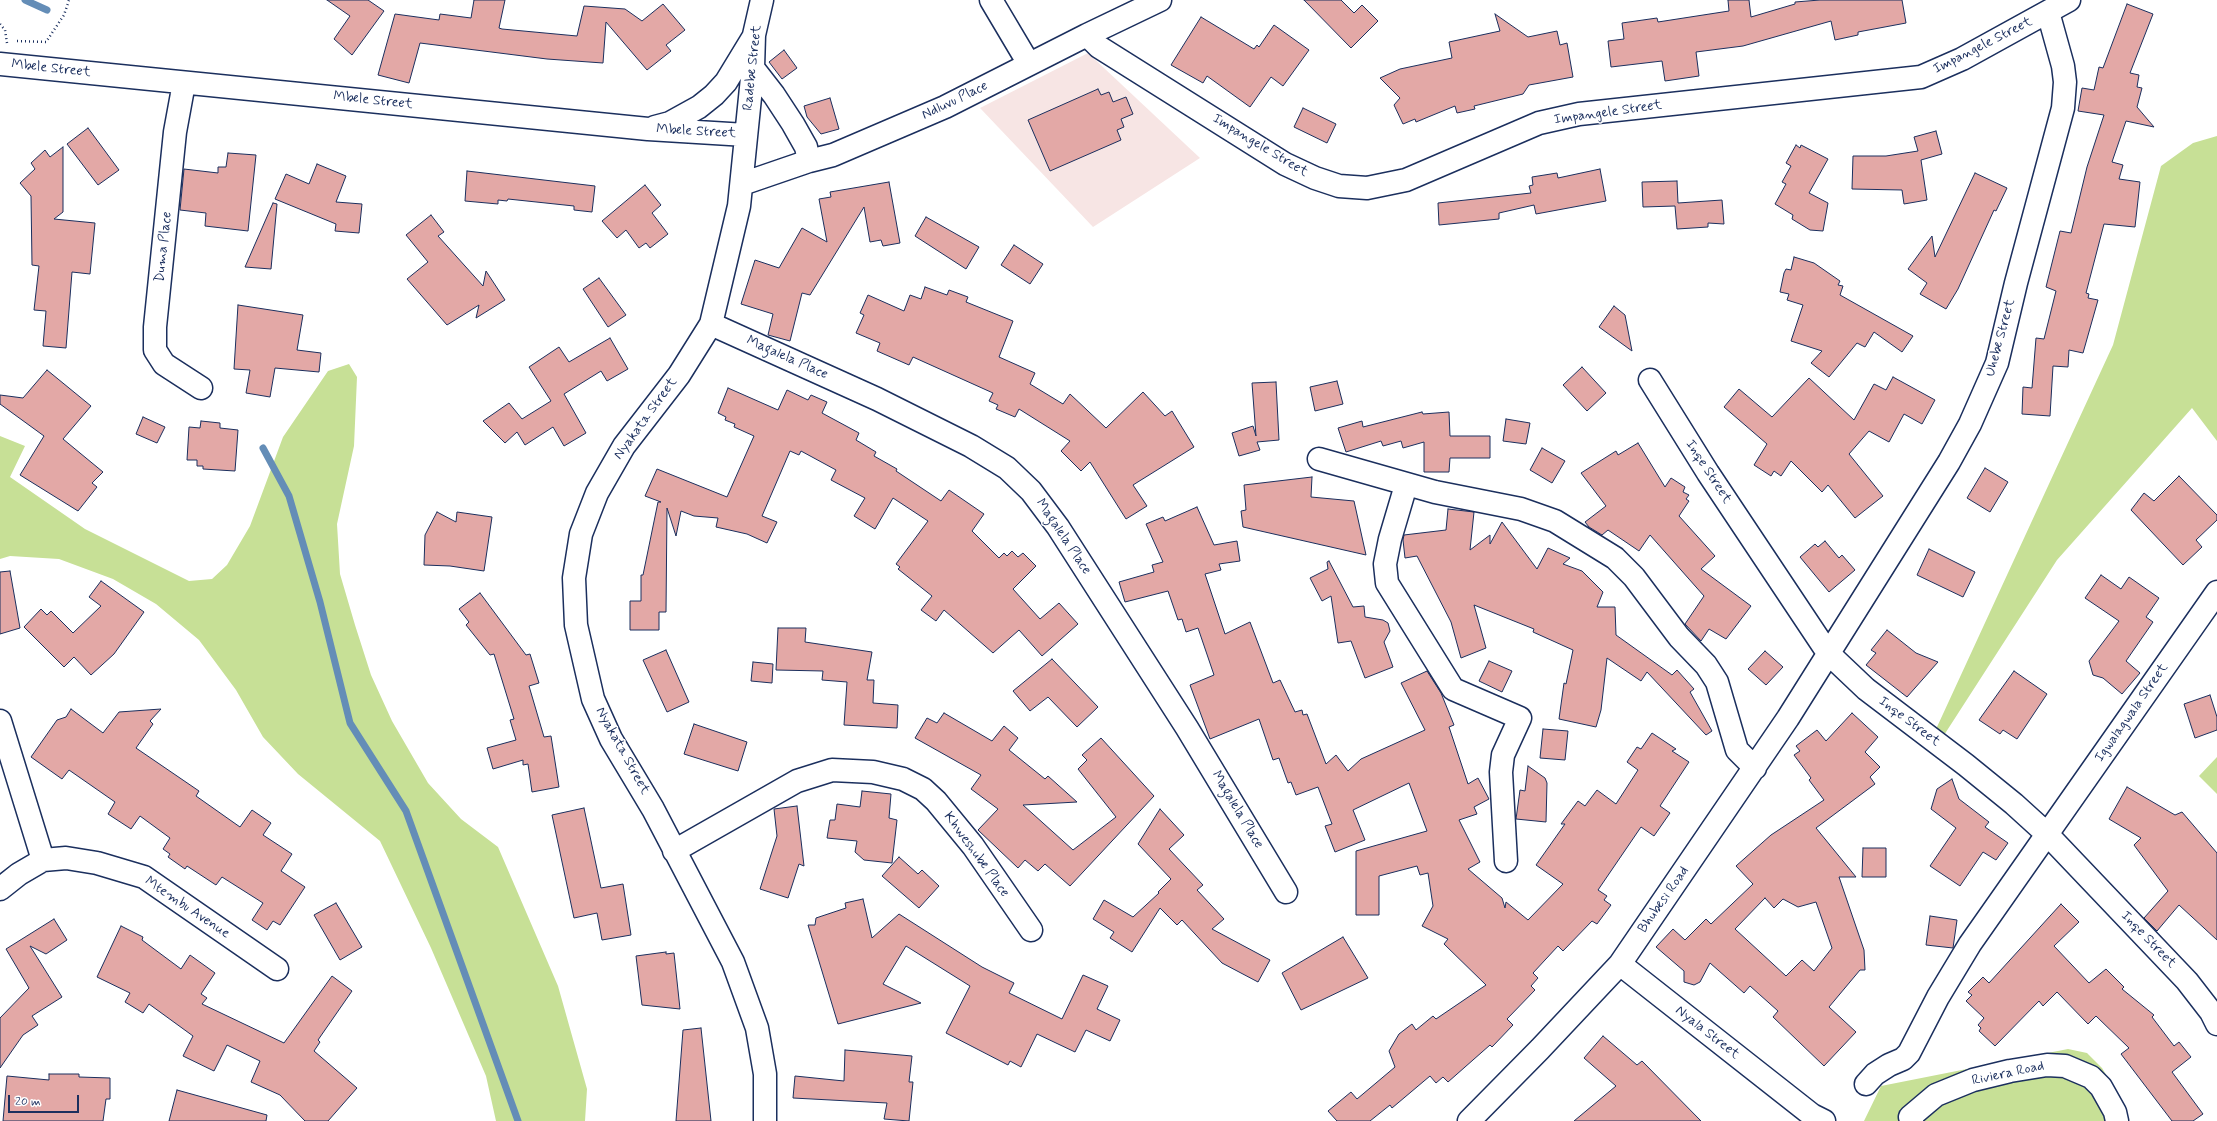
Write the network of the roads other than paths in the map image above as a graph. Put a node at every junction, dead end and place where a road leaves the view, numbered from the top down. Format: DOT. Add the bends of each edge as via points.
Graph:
graph roads {
  1 [pos="762,0"];
  2 [pos="991,0"];
  3 [pos="1160,0"];
  4 [pos="2069,0"];
  5 [pos="2048,12"];
  6 [pos="754,35"];
  7 [pos="1087,35"];
  8 [pos="3,64"];
  9 [pos="1030,64"];
  10 [pos="753,68"];
  11 [pos="184,83"];
  12 [pos="648,129"];
  13 [pos="746,135"];
  14 [pos="809,161"];
  15 [pos="742,184"];
  16 [pos="711,324"];
  17 [pos="1650,380"];
  18 [pos="201,388"];
  19 [pos="1319,459"];
  20 [pos="1406,485"];
  21 [pos="2217,592"];
  22 [pos="1828,653"];
  23 [pos="0,721"];
  24 [pos="1755,768"];
  25 [pos="2047,834"];
  26 [pos="674,850"];
  27 [pos="43,860"];
  28 [pos="1506,861"];
  29 [pos="0,889"];
  30 [pos="1286,892"];
  31 [pos="1031,930"];
  32 [pos="1620,964"];
  33 [pos="277,969"];
  34 [pos="2217,1024"];
  35 [pos="1866,1084"];
  36 [pos="1909,1120"];
  37 [pos="765,1121"];
  38 [pos="1469,1121"];
  39 [pos="1824,1121"];
  40 [pos="2117,1121"];
  1 -- 6 [label="street, Radebe Street"];
  2 -- 9 [label="street"];
  3 -- 7 [label="street, Ndluvu Place"];
  4 -- 5 [label="street, Impangele Street"];
  5 -- 7 [label="street, Impangele Street" via="1962,59 1921,77 1579,114 1539,123 1406,180 1367,188 1339,186 1285,164 1099,47"];
  5 -- 22 [label="street, Uhebe Street" via="2063,66 2065,82 2062,108 1997,363 1986,392 1949,462"];
  6 -- 10 [label="street, Radebe Street"];
  6 -- 12 [label="street" via="726,82 714,95 699,107 670,123"];
  7 -- 9 [label="street, Ndluvu Place"];
  8 -- 11 [label="street, Mbele Street"];
  9 -- 14 [label="street, Ndluvu Place" via="945,107 833,155"];
  10 -- 13 [label="street, Radebe Street"];
  10 -- 14 [label="street" via="793,124 806,147"];
  11 -- 12 [label="street, Mbele Street"];
  11 -- 18 [label="street, Duma Place" via="175,132 155,327 155,350 164,364"];
  12 -- 13 [label="street, Mbele Street"];
  13 -- 15 [label="street, Radebe Street"];
  14 -- 15 [label="street, Ndluvu Place"];
  15 -- 16 [label="street, Nyakata Street"];
  16 -- 26 [label="street, Nyakata Street" via="680,374 624,446 597,493 581,534 574,578 576,625 593,699 612,739"];
  16 -- 30 [label="street, Magalela Place" via="877,399 971,446 1007,468 1031,491 1058,528 1178,714"];
  17 -- 22 [label="street, Inqe Street" via="1708,473"];
  19 -- 20 [label="street"];
  20 -- 24 [label="street" via="1521,509 1555,521 1615,558 1634,577 1679,636 1714,676 1737,750"];
  20 -- 28 [label="street" via="1389,545 1385,573 1387,583 1453,689 1520,718 1503,755 1501,772"];
  21 -- 25 [label="street, Igwalagwala Street"];
  22 -- 24 [label="street, Bhubesi Road"];
  22 -- 25 [label="street, Inqe Street" via="1866,689 1966,765"];
  23 -- 27 [label="street"];
  24 -- 32 [label="street, Bhubesi Road"];
  25 -- 34 [label="street, Inqe Street" via="2187,981"];
  25 -- 35 [label="street, Igwalagwala Street" via="1970,944 1938,997 1909,1053 1875,1074"];
  26 -- 31 [label="street, Khweshube Place" via="798,781 832,770 873,772 903,779 923,790 936,802 973,846"];
  26 -- 37 [label="street, Nyakata Street" via="733,962 757,1028 765,1074"];
  27 -- 29 [label="street, Mtembu Avenue"];
  27 -- 33 [label="street, Mtembu Avenue" via="66,858 98,863 144,877"];
  32 -- 38 [label="street, Bhubesi Road"];
  32 -- 39 [label="street, Nyala Street" via="1812,1115"];
  36 -- 40 [label="street, Riviera Road" via="1936,1095 1972,1080 2047,1064 2065,1066 2091,1077 2101,1087"];
}
